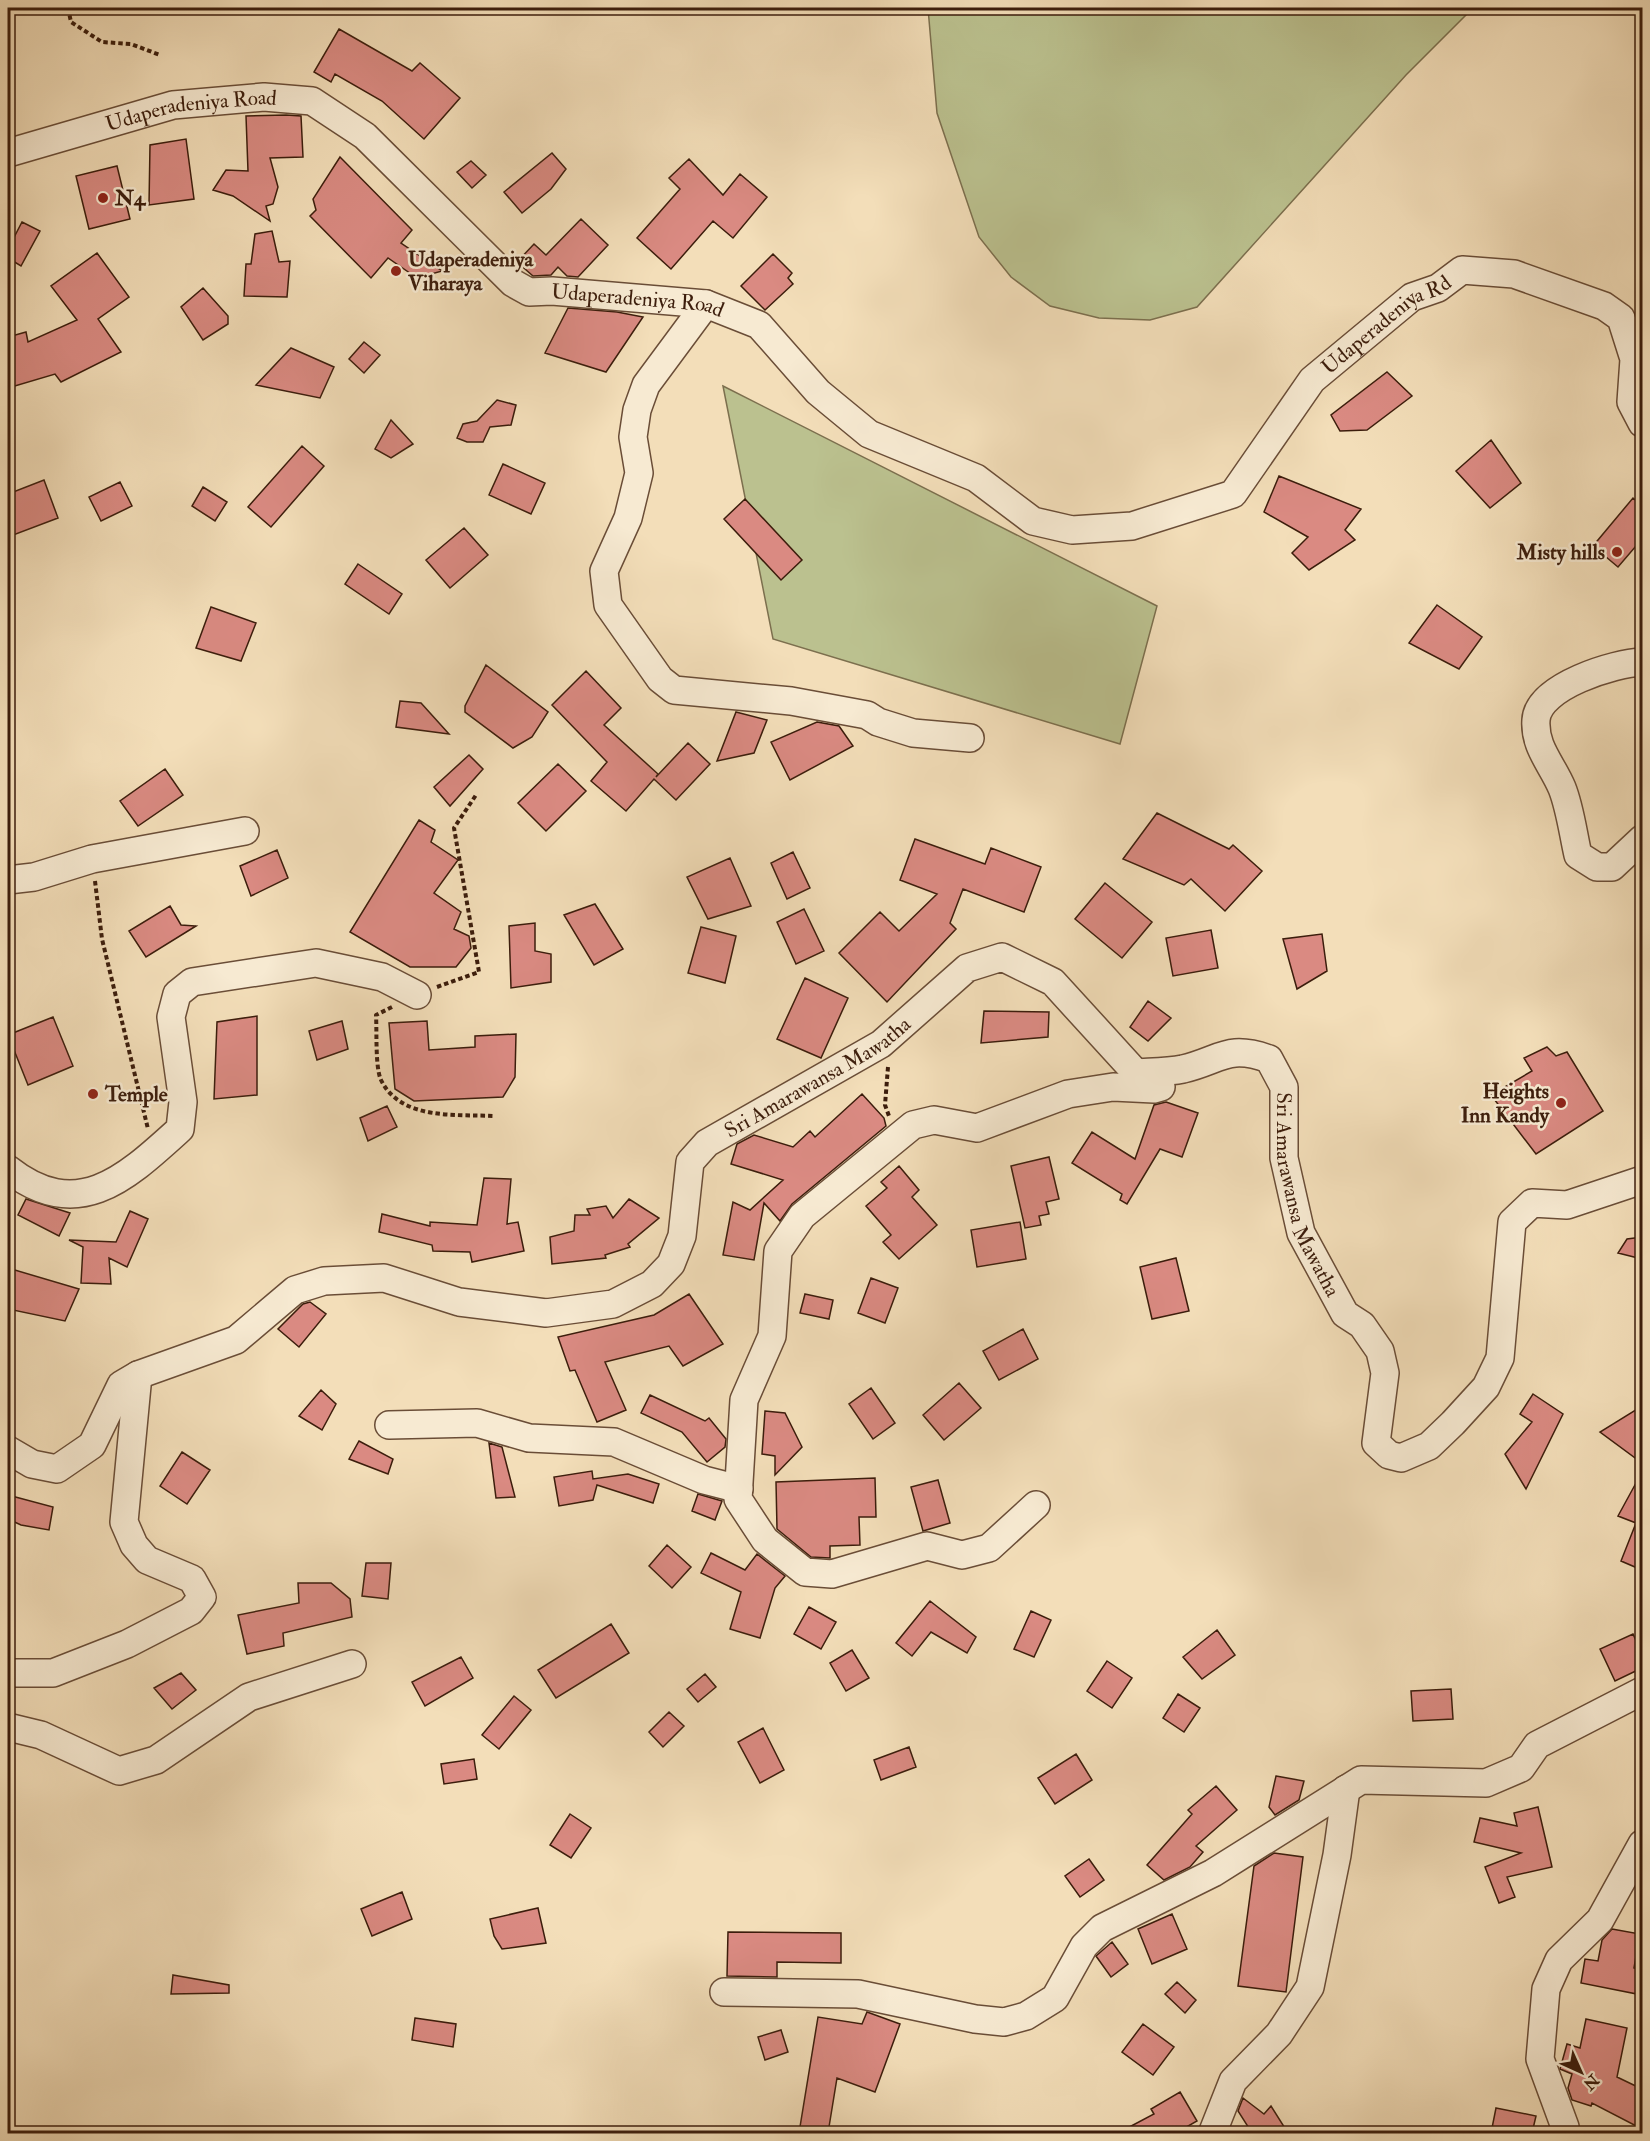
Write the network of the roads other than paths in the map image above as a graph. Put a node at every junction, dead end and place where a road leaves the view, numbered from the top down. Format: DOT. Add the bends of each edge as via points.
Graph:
graph roads {
  1 [pos="8,153"];
  2 [pos="706,304"];
  3 [pos="1642,423"];
  4 [pos="1132,526"];
  5 [pos="1642,662"];
  6 [pos="970,738"];
  7 [pos="245,831"];
  8 [pos="1642,839"];
  9 [pos="8,880"];
  10 [pos="417,995"];
  11 [pos="1183,1069"];
  12 [pos="8,1169"];
  13 [pos="1642,1180"];
  14 [pos="138,1375"];
  15 [pos="390,1425"];
  16 [pos="8,1450"];
  17 [pos="739,1489"];
  18 [pos="1036,1505"];
  19 [pos="352,1664"];
  20 [pos="8,1674"];
  21 [pos="1642,1690"];
  22 [pos="8,1727"];
  23 [pos="1346,1789"];
  24 [pos="1642,1844"];
  25 [pos="724,1992"];
  26 [pos="1212,2133"];
  27 [pos="1563,2133"];
  1 -- 2 [label="street, Udaperadeniya Road" via="173,105 264,97 312,101 364,136 513,283 529,292"];
  2 -- 4 [label="street, Udaperadeniya Road" via="759,326 818,392 869,434 976,478 1033,521 1072,530"];
  2 -- 6 [label="street" via="646,385 637,410 633,436 639,473 627,518 604,571 608,605 660,679 674,690 791,701 867,715 913,733"];
  3 -- 4 [label="street, Udaperadeniya Rd" via="1631,402 1634,359 1622,318 1604,306 1514,273 1462,270 1438,288 1412,297 1312,380 1233,494"];
  5 -- 8 [label="street" via="1622,663 1573,682 1547,699 1535,718 1538,745 1562,788 1578,855 1597,867 1612,867"];
  7 -- 9 [label="street" via="92,858 34,877"];
  10 -- 12 [label="street" via="382,977 316,963 192,982 177,994 171,1017 183,1102 180,1129 109,1187 65,1196 22,1180"];
  11 -- 13 [label="street, Sri Amarawansa Mawatha" via="1212,1057 1247,1051 1269,1059 1284,1087 1284,1158 1301,1233 1345,1314 1362,1325 1380,1351 1385,1373 1376,1443 1389,1455 1401,1458 1429,1446 1453,1424 1486,1387 1500,1358 1512,1222 1532,1203 1567,1205"];
  11 -- 14 [label="street, Sri Amarawansa Mawatha" via="1136,1073 1053,981 1002,957 967,968 881,1044 707,1143 690,1162 682,1236 671,1264 652,1284 613,1304 546,1313 459,1302 384,1278 324,1281 295,1290 236,1340"];
  11 -- 17 [label="street" via="1175,1082 1154,1089 1113,1087 1068,1094 976,1128 934,1120 913,1125 802,1216 778,1251 772,1336 744,1400"];
  14 -- 16 [label="street" via="121,1385 92,1445 57,1469 32,1464"];
  14 -- 20 [label="street" via="124,1522 134,1545 147,1560 192,1579 202,1597 190,1611 128,1644 53,1673"];
  15 -- 17 [label="street" via="477,1423 529,1438 614,1442 704,1480"];
  17 -- 18 [label="street" via="738,1500 765,1540 805,1572 832,1574 927,1546 962,1555 989,1548"];
  19 -- 22 [label="street" via="249,1697 156,1760 119,1771 41,1735"];
  21 -- 23 [label="street" via="1537,1745 1521,1768 1486,1783 1361,1780"];
  23 -- 25 [label="street" via="1213,1874 1102,1928 1084,1946 1055,1998 1026,2016 1004,2022 975,2019 858,1994"];
  23 -- 26 [label="street" via="1337,1856 1310,1987 1279,2034 1233,2081"];
  24 -- 27 [label="street" via="1600,1920 1559,1960 1546,1989 1540,2059 1565,2127"];
}
